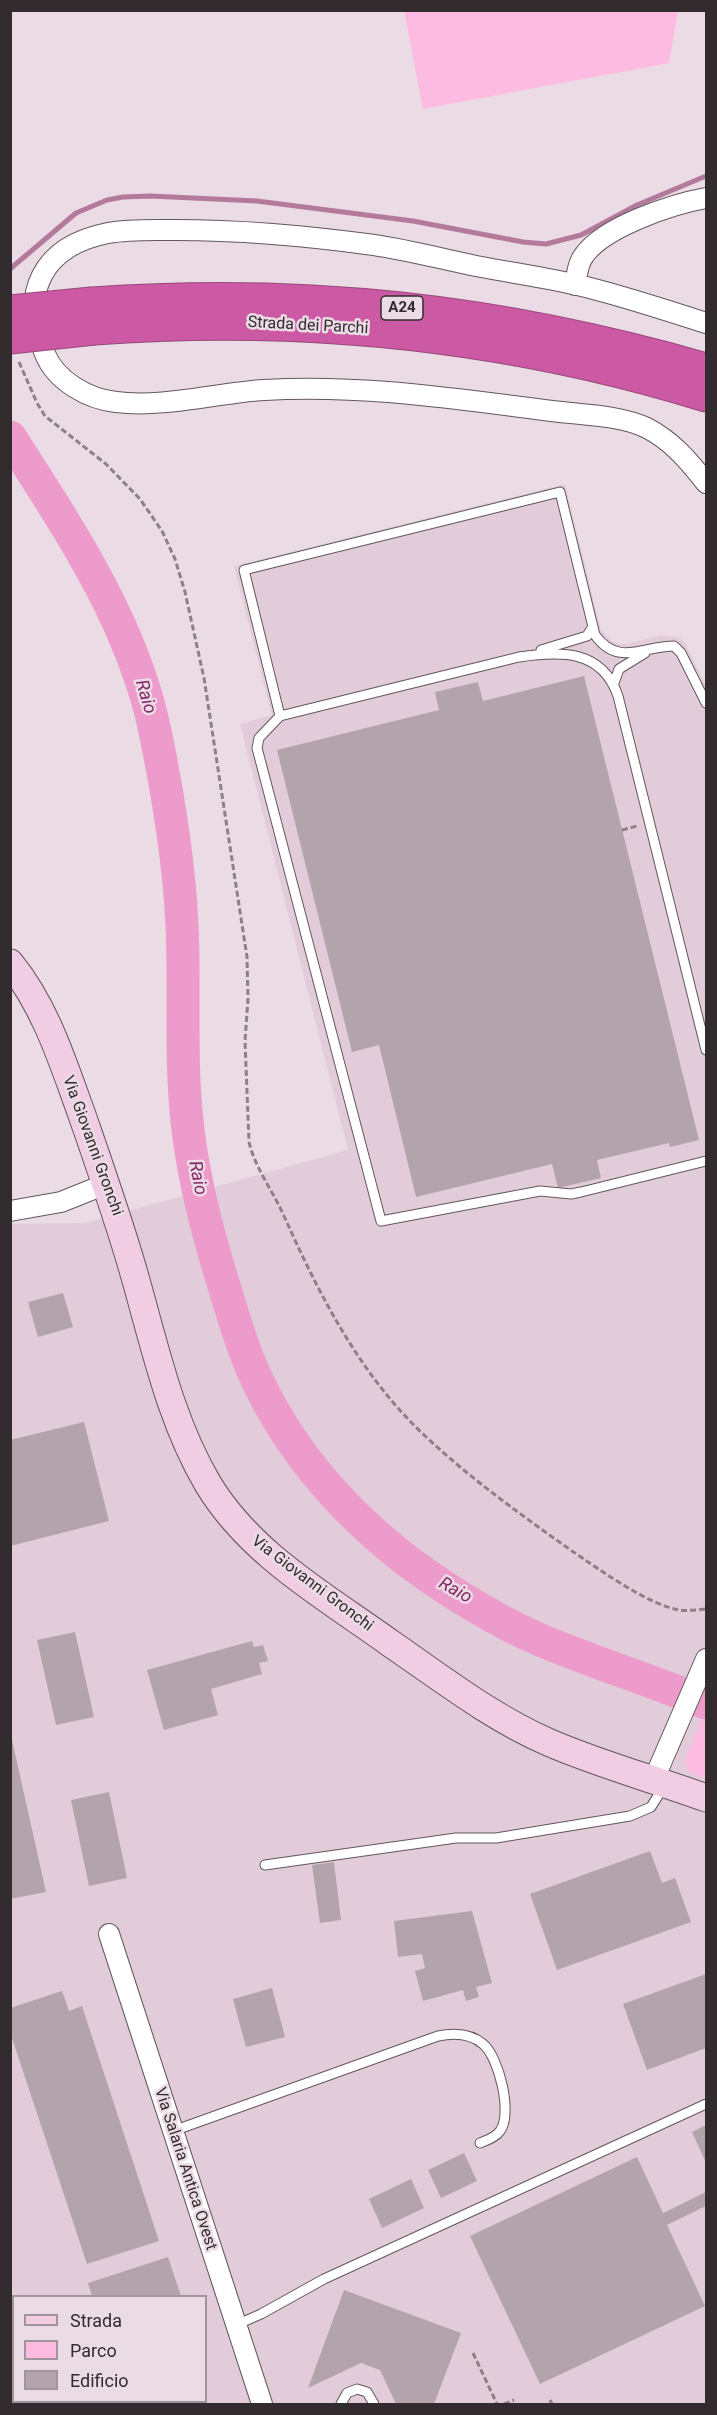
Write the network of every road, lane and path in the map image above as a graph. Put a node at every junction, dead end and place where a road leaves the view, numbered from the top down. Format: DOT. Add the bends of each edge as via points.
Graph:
graph roads {
  1 [pos="706,198"];
  2 [pos="574,285"];
  3 [pos="10,312"];
  4 [pos="93,316"];
  5 [pos="706,323"];
  6 [pos="15,349"];
  7 [pos="706,370"];
  8 [pos="706,395"];
  9 [pos="706,483"];
  10 [pos="592,628"];
  11 [pos="656,648"];
  12 [pos="519,657"];
  13 [pos="614,683"];
  14 [pos="706,703"];
  15 [pos="280,716"];
  16 [pos="10,963"];
  17 [pos="706,1050"];
  18 [pos="706,1161"];
  19 [pos="106,1184"];
  20 [pos="10,1211"];
  21 [pos="706,1609"];
  22 [pos="706,1659"];
  23 [pos="660,1781"];
  24 [pos="706,1798"];
  25 [pos="265,1865"];
  26 [pos="109,1934"];
  27 [pos="706,2104"];
  28 [pos="173,2132"];
  29 [pos="480,2144"];
  30 [pos="236,2325"];
  31 [pos="473,2353"];
  32 [pos="514,2400"];
  33 [pos="550,2400"];
  34 [pos="262,2404"];
  35 [pos="341,2404"];
  36 [pos="374,2404"];
  37 [pos="497,2404"];
  38 [pos="504,2404"];
  39 [pos="552,2404"];
  1 -- 2 [label="street" via="660,210 599,240 579,263"];
  2 -- 5 [label="street"];
  2 -- 9 [label="street" via="377,246 271,233 174,230 111,232 83,240 59,255 41,275 34,292 38,333 50,363 69,382 95,398 117,403 153,402 265,390 361,390 618,420 644,426 667,441"];
  3 -- 4 [label="highway, Strada dei Parchi / A24, bridge"];
  4 -- 6 [label="highway, Strada dei Parchi / A24, bridge"];
  4 -- 7 [label="highway, Strada dei Parchi / A24" via="184,299 381,306 514,323"];
  4 -- 8 [label="highway, Strada dei Parchi / A24" via="148,324 344,326 409,333 605,366"];
  6 -- 21 [label="path" via="45,416 105,464 140,499 162,531 175,560 204,678 247,957 249,1142 316,1287 384,1390 420,1431 457,1464 592,1565 638,1592 679,1610"];
  10 -- 11 [label="lane" via="610,650 625,653"];
  10 -- 12 [label="lane" via="587,636"];
  10 -- 15 [label="lane" via="560,492 244,570"];
  11 -- 13 [label="lane" via="619,669"];
  11 -- 14 [label="lane" via="674,646 681,653"];
  12 -- 13 [label="lane" via="580,657 604,670"];
  12 -- 15 [label="lane"];
  13 -- 17 [label="lane"];
  15 -- 18 [label="lane" via="259,738 257,748 381,1221 540,1191 571,1194"];
  16 -- 19 [label="main road, Via Giovanni Gronchi" via="30,990 46,1024"];
  19 -- 20 [label="street" via="61,1202"];
  19 -- 23 [label="main road, Via Giovanni Gronchi" via="185,1440 209,1486 244,1531 304,1582 489,1710 549,1742"];
  22 -- 23 [label="street" via="669,1745"];
  23 -- 24 [label="main road, Via Giovanni Gronchi"];
  23 -- 25 [label="lane" via="654,1805 635,1815 496,1838 456,1838"];
  26 -- 28 [label="street, Via Salaria Antica Ovest"];
  27 -- 30 [label="lane" via="324,2279"];
  28 -- 29 [label="lane" via="450,2033 482,2043 497,2068 506,2115 499,2132"];
  28 -- 30 [label="street, Via Salaria Antica Ovest"];
  30 -- 34 [label="street, Via Salaria Antica Ovest"];
  31 -- 37 [label="path"];
  32 -- 38 [label="path"];
  33 -- 39 [label="path"];
  35 -- 36 [label="lane" via="347,2393 357,2389 367,2392"];
}
